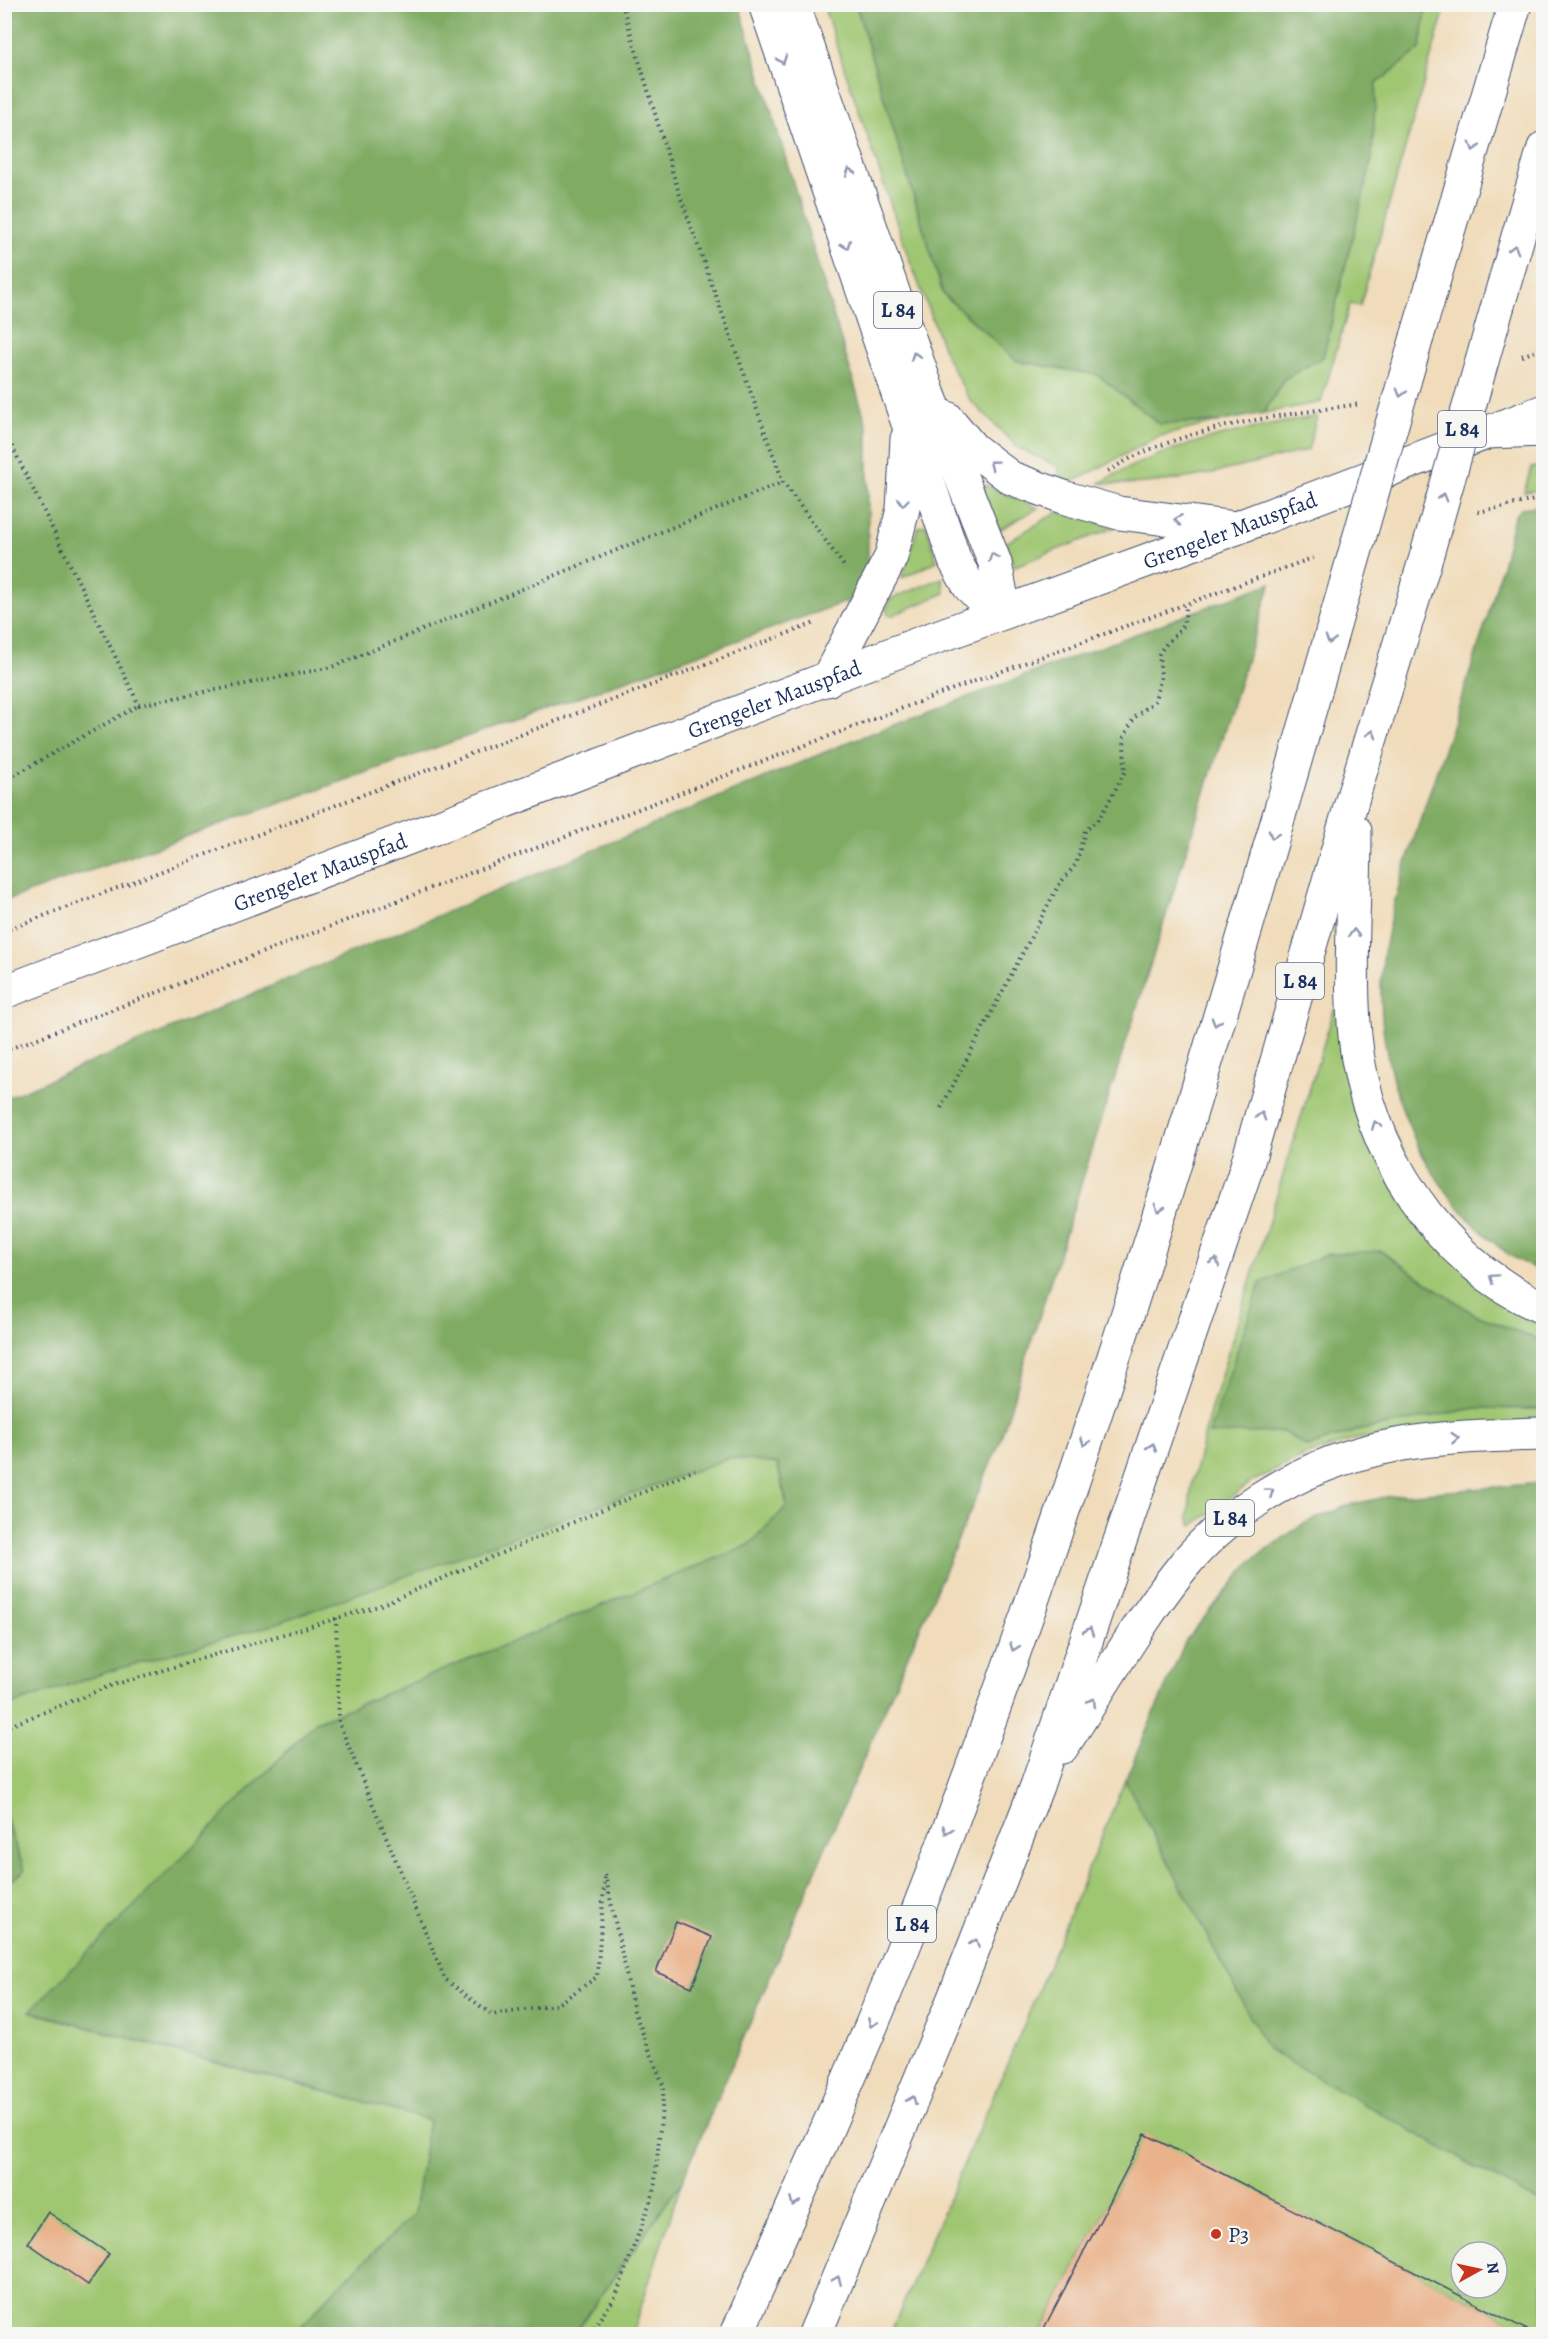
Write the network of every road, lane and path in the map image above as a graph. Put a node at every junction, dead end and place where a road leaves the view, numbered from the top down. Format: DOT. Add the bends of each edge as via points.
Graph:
graph roads {
  1 [pos="622,4"];
  2 [pos="765,4"];
  3 [pos="793,4"];
  4 [pos="1491,4"];
  5 [pos="1515,4"];
  6 [pos="1490,91"];
  7 [pos="1544,148"];
  8 [pos="1544,348"];
  9 [pos="1511,360"];
  10 [pos="929,395"];
  11 [pos="1368,403"];
  12 [pos="1544,411"];
  13 [pos="908,423"];
  14 [pos="4,430"];
  15 [pos="1544,430"];
  16 [pos="1484,432"];
  17 [pos="783,482"];
  18 [pos="1066,498"];
  19 [pos="1544,498"];
  20 [pos="1468,514"];
  21 [pos="1236,528"];
  22 [pos="1325,553"];
  23 [pos="870,602"];
  24 [pos="1186,605"];
  25 [pos="997,614"];
  26 [pos="827,680"];
  27 [pos="138,705"];
  28 [pos="4,781"];
  29 [pos="1355,790"];
  30 [pos="4,931"];
  31 [pos="4,992"];
  32 [pos="4,1051"];
  33 [pos="941,1108"];
  34 [pos="1544,1308"];
  35 [pos="1544,1434"];
  36 [pos="696,1470"];
  37 [pos="336,1618"];
  38 [pos="4,1728"];
  39 [pos="1037,1786"];
  40 [pos="589,2334"];
  41 [pos="737,2334"];
  42 [pos="815,2334"];
  1 -- 17 [label="path" via="678,190"];
  2 -- 13 [label="main road, L 84, one-way"];
  10 -- 3 [label="main road, L 84, one-way"];
  4 -- 6 [label="main road, L 84"];
  5 -- 6 [label="main road, L 84"];
  6 -- 41 [label="main road, L 84, one-way, bridge" via="1290,779 1110,1367 1023,1623 895,1969"];
  29 -- 7 [label="main road, L 84, one-way, bridge"];
  8 -- 9 [label="path"];
  18 -- 10 [label="main road, L 84, one-way" via="1011,478 972,448"];
  25 -- 10 [label="main road, L 84, one-way" via="1001,594 995,563"];
  11 -- 18 [label="path" via="1186,438 1128,459"];
  12 -- 16 [label="main road, Grengeler Mauspfad"];
  13 -- 23 [label="main road, L 84, one-way" via="903,509 891,557"];
  13 -- 25 [label="main road, L 84" via="955,561 969,586"];
  14 -- 27 [label="path"];
  15 -- 16 [label="main road, L 84"];
  16 -- 21 [label="main road, Grengeler Mauspfad"];
  17 -- 23 [label="path"];
  17 -- 27 [label="path" via="332,667"];
  21 -- 18 [label="main road, L 84, one-way" via="1119,513"];
  19 -- 20 [label="path"];
  21 -- 25 [label="main road, Grengeler Mauspfad"];
  22 -- 24 [label="path"];
  23 -- 26 [label="main road, L 84"];
  23 -- 30 [label="path"];
  24 -- 32 [label="path" via="937,694"];
  24 -- 33 [label="path" via="1181,632 1159,654 1161,676 1155,701 1134,718 1124,737 1124,775 1099,819 1086,831 1076,864 1058,886"];
  25 -- 26 [label="main road, Grengeler Mauspfad"];
  26 -- 31 [label="main road, Grengeler Mauspfad"];
  27 -- 28 [label="path"];
  34 -- 29 [label="main road, L 84, one-way" via="1470,1261 1441,1232 1417,1203 1378,1131 1355,1036"];
  39 -- 29 [label="main road, L 84, one-way" via="1245,1172"];
  39 -- 35 [label="main road, L 84, one-way" via="1185,1564 1231,1517 1290,1479 1351,1454 1422,1440"];
  36 -- 37 [label="path" via="378,1606"];
  37 -- 38 [label="path" via="111,1686"];
  37 -- 40 [label="path" via="339,1723 445,1979 492,2015 556,2005 597,1977 605,1874 634,2011 664,2087 654,2191 616,2296"];
  42 -- 39 [label="main road, L 84, one-way"];
}
